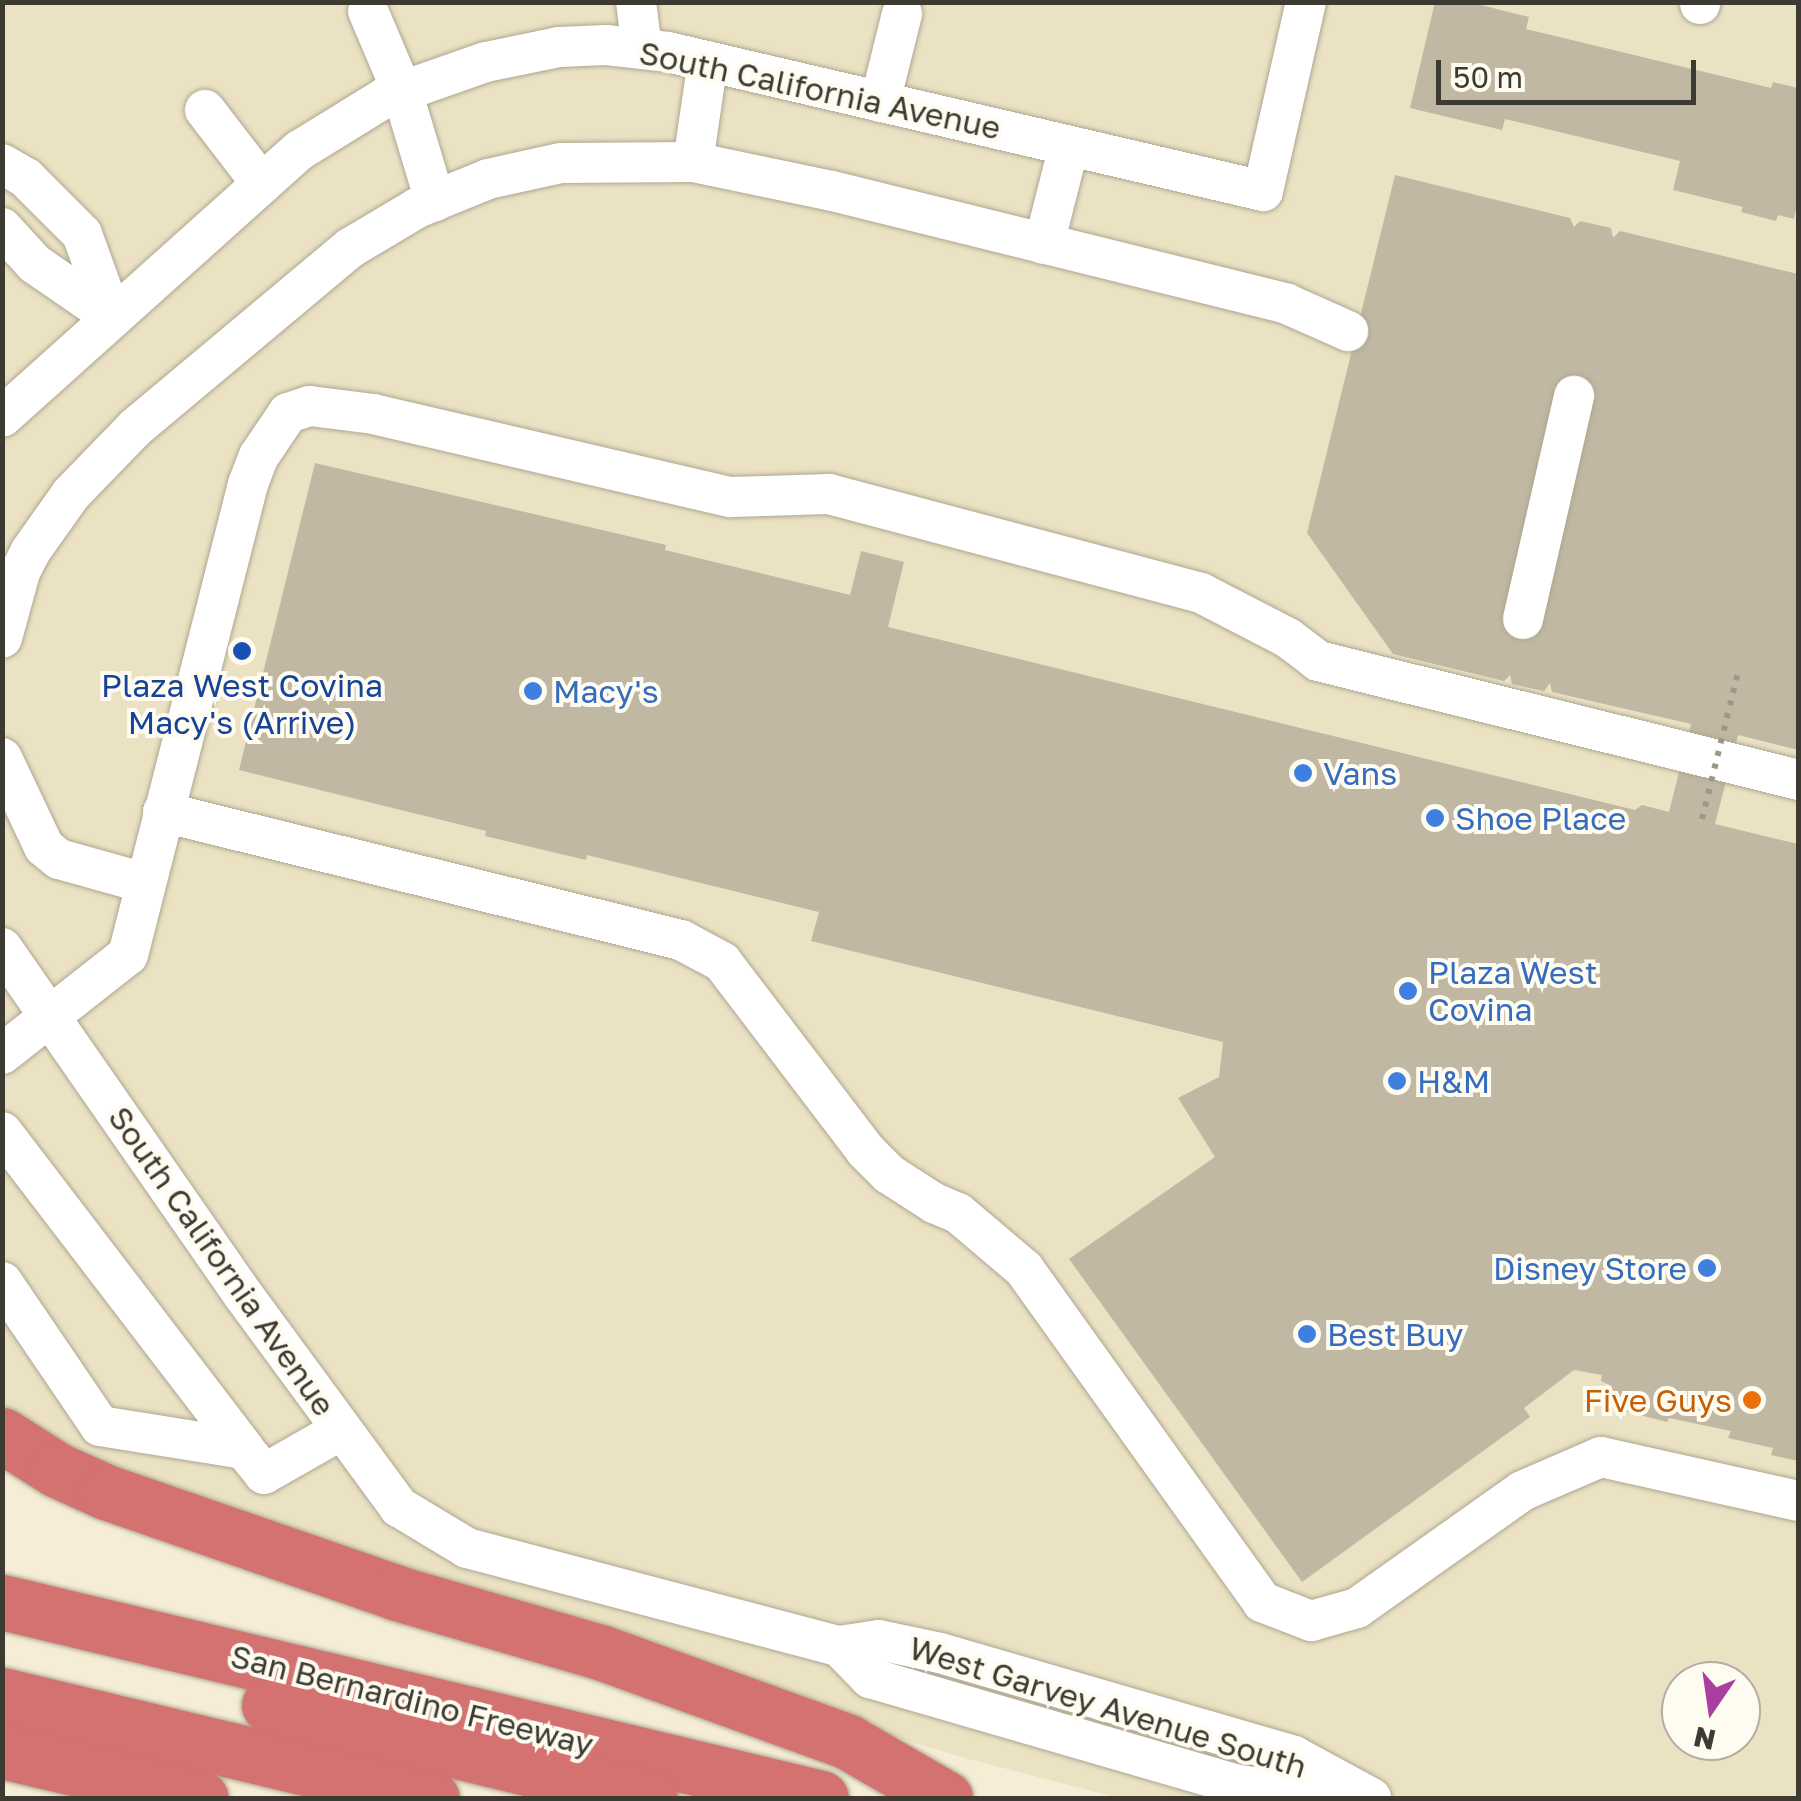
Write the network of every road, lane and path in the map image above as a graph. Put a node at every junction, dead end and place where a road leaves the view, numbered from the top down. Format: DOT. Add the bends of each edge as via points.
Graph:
graph roads {
  1 [pos="636,2"];
  2 [pos="1306,2"];
  3 [pos="368,11"];
  4 [pos="902,14"];
  5 [pos="642,49"];
  6 [pos="708,61"];
  7 [pos="402,91"];
  8 [pos="880,102"];
  9 [pos="205,110"];
  10 [pos="1069,146"];
  11 [pos="693,162"];
  12 [pos="2,164"];
  13 [pos="262,184"];
  14 [pos="435,200"];
  15 [pos="2,228"];
  16 [pos="1044,244"];
  17 [pos="112,317"];
  18 [pos="1348,332"];
  19 [pos="1574,396"];
  20 [pos="2,417"];
  21 [pos="1523,619"];
  22 [pos="2,638"];
  23 [pos="1738,672"];
  24 [pos="2,758"];
  25 [pos="1798,780"];
  26 [pos="163,812"];
  27 [pos="1702,819"];
  28 [pos="145,883"];
  29 [pos="2,948"];
  30 [pos="52,1019"];
  31 [pos="2,1054"];
  32 [pos="2,1132"];
  33 [pos="2,1282"];
  34 [pos="342,1430"];
  35 [pos="2,1435"];
  36 [pos="244,1449"];
  37 [pos="1798,1502"];
  38 [pos="468,1548"];
  39 [pos="2,1602"];
  40 [pos="2,1641"];
  41 [pos="839,1646"];
  42 [pos="2,1695"];
  43 [pos="2,1751"];
  44 [pos="201,1798"];
  45 [pos="432,1798"];
  46 [pos="650,1798"];
  47 [pos="821,1798"];
  48 [pos="945,1798"];
  49 [pos="1343,1798"];
  50 [pos="1371,1798"];
  1 -- 5 [label="street"];
  2 -- 10 [label="street, South California Avenue" via="1263,191"];
  3 -- 7 [label="street"];
  4 -- 8 [label="street"];
  5 -- 6 [label="street, South California Avenue"];
  5 -- 7 [label="street, South California Avenue" via="559,47 486,62"];
  6 -- 8 [label="street, South California Avenue"];
  6 -- 11 [label="street"];
  7 -- 13 [label="street, South California Avenue" via="315,140"];
  7 -- 14 [label="street"];
  8 -- 10 [label="street, South California Avenue"];
  9 -- 13 [label="street"];
  10 -- 16 [label="street"];
  11 -- 14 [label="street" via="561,163 488,179"];
  11 -- 16 [label="street"];
  12 -- 17 [label="street" via="26,178 82,234"];
  13 -- 17 [label="street, South California Avenue"];
  14 -- 22 [label="street" via="350,248 70,494 20,572"];
  15 -- 17 [label="street" via="34,264"];
  16 -- 18 [label="street" via="1288,304"];
  17 -- 20 [label="street, South California Avenue"];
  19 -- 21 [label="street"];
  23 -- 27 [label="path, bridge"];
  24 -- 28 [label="street" via="44,847 59,860"];
  25 -- 26 [label="street" via="1318,661 1288,638 1201,594 829,494 731,497 373,414 310,406 288,413 248,484"];
  26 -- 28 [label="street"];
  26 -- 37 [label="street" via="681,940 722,962 865,1150 889,1174 958,1213 1024,1269 1262,1602 1311,1621 1357,1608 1522,1490 1601,1458"];
  28 -- 30 [label="street" via="128,955"];
  29 -- 30 [label="street, South California Avenue"];
  30 -- 31 [label="street"];
  30 -- 34 [label="street, South California Avenue"];
  32 -- 36 [label="street"];
  33 -- 36 [label="street" via="100,1426"];
  34 -- 36 [label="street" via="264,1474"];
  34 -- 38 [label="street, South California Avenue" via="399,1506"];
  35 -- 48 [label="highway" via="57,1470 124,1498 398,1593 600,1652 848,1742"];
  38 -- 41 [label="street, West Garvey Avenue South"];
  39 -- 47 [label="highway, San Bernardino Freeway"];
  40 -- 46 [label="highway"];
  41 -- 49 [label="street, West Garvey Avenue South" via="870,1678 1239,1784"];
  41 -- 50 [label="street, West Garvey Avenue South" via="878,1640 940,1653 1294,1756"];
  42 -- 45 [label="highway"];
  43 -- 44 [label="highway"];
}
